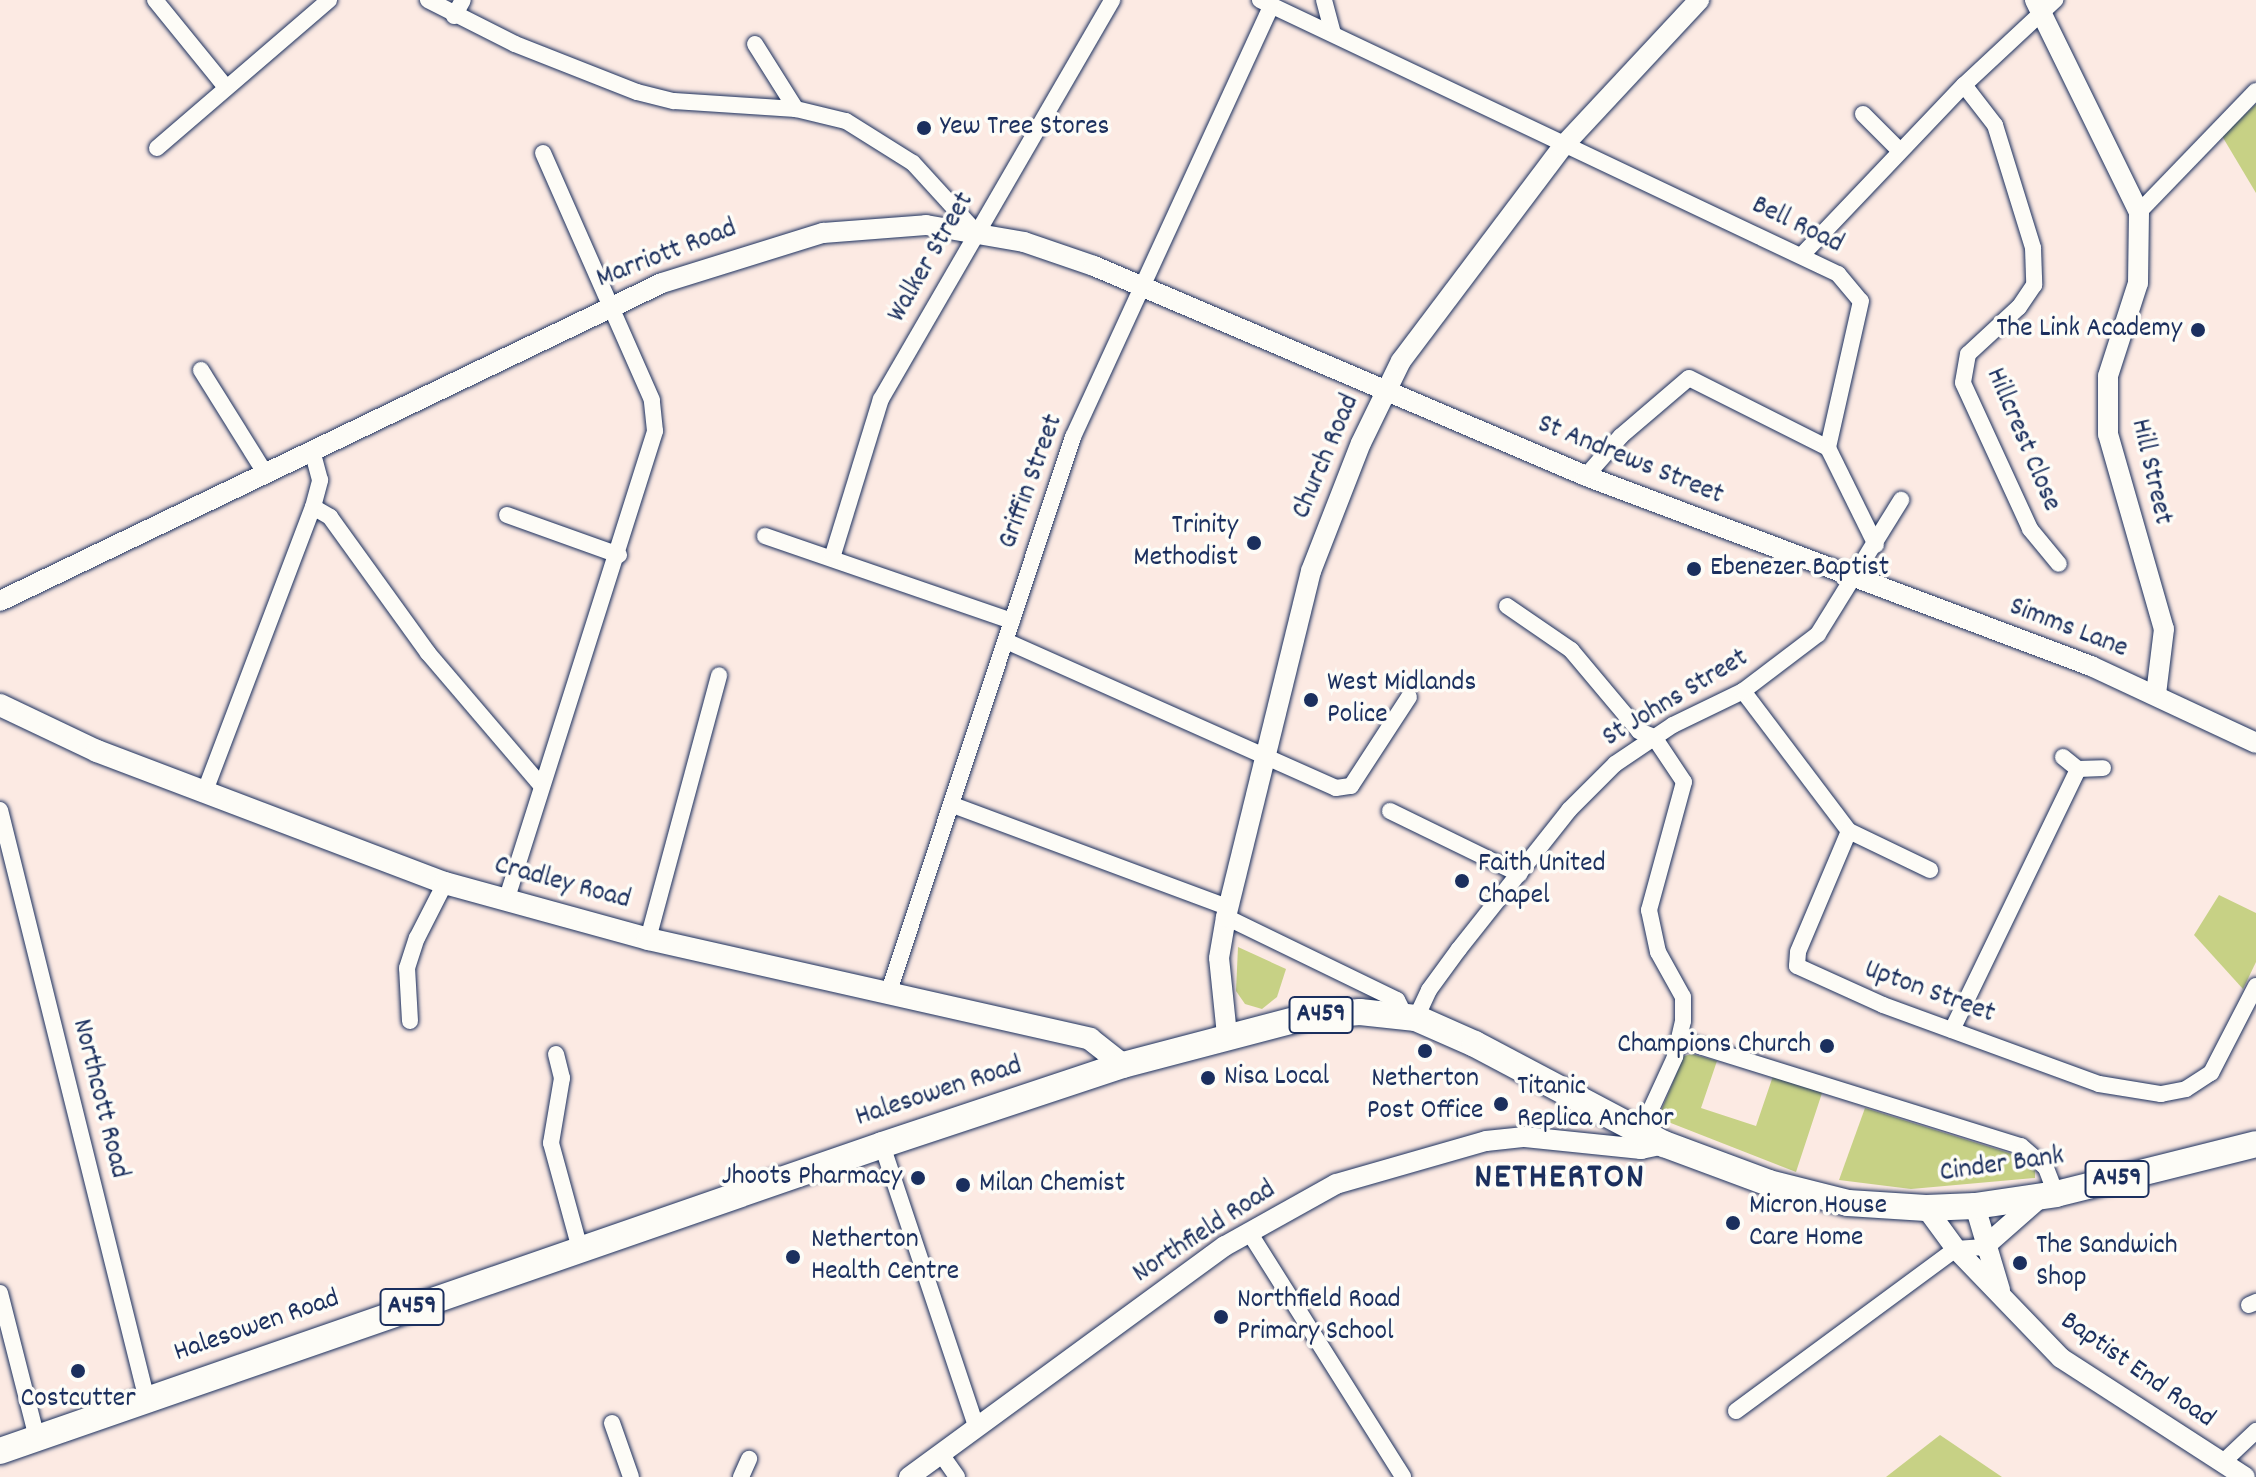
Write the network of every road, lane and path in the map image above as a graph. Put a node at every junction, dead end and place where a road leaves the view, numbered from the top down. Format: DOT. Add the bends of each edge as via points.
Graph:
graph roads {
  1 [pos="155,0"];
  2 [pos="329,0"];
  3 [pos="428,0"];
  4 [pos="463,0"];
  5 [pos="1112,0"];
  6 [pos="1324,0"];
  7 [pos="1699,0"];
  8 [pos="1265,3"];
  9 [pos="2044,4"];
  10 [pos="454,16"];
  11 [pos="1333,34"];
  12 [pos="755,44"];
  13 [pos="1964,85"];
  14 [pos="225,86"];
  15 [pos="2256,91"];
  16 [pos="796,109"];
  17 [pos="1863,114"];
  18 [pos="1563,146"];
  19 [pos="157,148"];
  20 [pos="1900,151"];
  21 [pos="543,153"];
  22 [pos="2139,212"];
  23 [pos="975,231"];
  24 [pos="1802,255"];
  25 [pos="1143,287"];
  26 [pos="610,306"];
  27 [pos="201,370"];
  28 [pos="1387,389"];
  29 [pos="1828,448"];
  30 [pos="312,451"];
  31 [pos="265,473"];
  32 [pos="1586,476"];
  33 [pos="1901,500"];
  34 [pos="313,507"];
  35 [pos="507,515"];
  36 [pos="765,536"];
  37 [pos="1876,545"];
  38 [pos="619,555"];
  39 [pos="832,558"];
  40 [pos="2059,564"];
  41 [pos="1855,580"];
  42 [pos="0,601"];
  43 [pos="1507,606"];
  44 [pos="1012,621"];
  45 [pos="1006,641"];
  46 [pos="719,675"];
  47 [pos="1743,691"];
  48 [pos="2156,694"];
  49 [pos="1409,697"];
  50 [pos="0,705"];
  51 [pos="1654,737"];
  52 [pos="2256,743"];
  53 [pos="1267,754"];
  54 [pos="2063,757"];
  55 [pos="2103,768"];
  56 [pos="2078,769"];
  57 [pos="540,784"];
  58 [pos="205,791"];
  59 [pos="953,805"];
  60 [pos="0,810"];
  61 [pos="1390,811"];
  62 [pos="1849,831"];
  63 [pos="1930,870"];
  64 [pos="1519,874"];
  65 [pos="445,883"];
  66 [pos="506,901"];
  67 [pos="1227,912"];
  68 [pos="648,939"];
  69 [pos="2256,986"];
  70 [pos="888,994"];
  71 [pos="1410,1017"];
  72 [pos="410,1021"];
  73 [pos="1952,1030"];
  74 [pos="1227,1035"];
  75 [pos="1680,1040"];
  76 [pos="556,1054"];
  77 [pos="1123,1065"];
  78 [pos="1604,1113"];
  79 [pos="1640,1133"];
  80 [pos="1575,1141"];
  81 [pos="1664,1144"];
  82 [pos="2256,1144"];
  83 [pos="882,1145"];
  84 [pos="2050,1195"];
  85 [pos="1975,1206"];
  86 [pos="1896,1207"];
  87 [pos="1926,1208"];
  88 [pos="1249,1232"];
  89 [pos="1984,1247"];
  90 [pos="580,1249"];
  91 [pos="1956,1249"];
  92 [pos="0,1293"];
  93 [pos="2005,1301"];
  94 [pos="147,1400"];
  95 [pos="1736,1411"];
  96 [pos="612,1423"];
  97 [pos="977,1429"];
  98 [pos="2256,1431"];
  99 [pos="37,1438"];
  100 [pos="0,1451"];
  101 [pos="941,1454"];
  102 [pos="749,1459"];
  103 [pos="2222,1463"];
  104 [pos="631,1477"];
  105 [pos="741,1477"];
  106 [pos="909,1477"];
  107 [pos="957,1477"];
  108 [pos="1403,1477"];
  109 [pos="2245,1477"];
  1 -- 14 [label="street"];
  2 -- 14 [label="street"];
  3 -- 10 [label="street"];
  4 -- 10 [label="street"];
  5 -- 23 [label="street, Walker Street"];
  6 -- 11 [label="street"];
  7 -- 18 [label="street, Church Road"];
  8 -- 11 [label="street, Bell Road"];
  8 -- 25 [label="street, Griffin Street"];
  9 -- 13 [label="street"];
  9 -- 22 [label="street, Hill Street"];
  10 -- 16 [label="street" via="637,92 674,101"];
  11 -- 18 [label="street, Bell Road"];
  12 -- 16 [label="street"];
  13 -- 20 [label="street"];
  13 -- 40 [label="street, Hillcrest Close" via="1995,125 2033,248 2034,285 2019,307 1968,354 1963,383 2030,529"];
  14 -- 19 [label="street"];
  15 -- 22 [label="street"];
  16 -- 23 [label="street" via="846,121 895,150 942,191"];
  17 -- 20 [label="street"];
  18 -- 24 [label="street, Bell Road"];
  18 -- 28 [label="street, Church Road" via="1401,361"];
  20 -- 24 [label="street"];
  21 -- 26 [label="street"];
  22 -- 48 [label="street, Hill Street" via="2138,283 2108,376 2108,434 2164,629"];
  23 -- 25 [label="street, Marriott Road" via="1024,242"];
  23 -- 26 [label="street, Marriott Road" via="926,225 823,233 727,259"];
  23 -- 39 [label="street, Walker Street" via="881,399"];
  24 -- 29 [label="street, Bell Road" via="1838,274 1861,301"];
  25 -- 28 [label="street, Marriott Road"];
  25 -- 44 [label="street, Griffin Street" via="1073,437"];
  26 -- 30 [label="street, Marriott Road"];
  26 -- 38 [label="street" via="652,400 655,431"];
  27 -- 31 [label="street"];
  28 -- 32 [label="street, St Andrews Street"];
  28 -- 53 [label="street, Church Road" via="1324,532"];
  29 -- 32 [label="street" via="1689,378 1621,436"];
  29 -- 37 [label="street"];
  30 -- 31 [label="street, Marriott Road"];
  30 -- 34 [label="street" via="320,480"];
  31 -- 42 [label="street, Marriott Road"];
  32 -- 41 [label="street, St Andrews Street"];
  33 -- 37 [label="street, St Johns Street"];
  34 -- 57 [label="street" via="330,517 428,653"];
  34 -- 58 [label="street"];
  35 -- 38 [label="street"];
  36 -- 39 [label="street"];
  37 -- 41 [label="street, St Johns Street"];
  38 -- 57 [label="street"];
  39 -- 44 [label="street"];
  41 -- 47 [label="street, St Johns Street" via="1818,634"];
  41 -- 48 [label="street, Simms Lane"];
  43 -- 51 [label="street" via="1553,633 1639,731"];
  44 -- 45 [label="street, Griffin Street"];
  45 -- 53 [label="street"];
  45 -- 59 [label="street, Griffin Street"];
  46 -- 68 [label="street"];
  47 -- 51 [label="street, St Johns Street"];
  47 -- 62 [label="street"];
  48 -- 52 [label="street, Simms Lane"];
  49 -- 53 [label="street" via="1351,786 1336,788"];
  50 -- 58 [label="main road, Cradley Road" via="97,751"];
  51 -- 64 [label="street, St Johns Street" via="1615,764"];
  51 -- 75 [label="street" via="1684,782 1649,910 1658,952 1683,997"];
  53 -- 67 [label="street, Church Road"];
  54 -- 56 [label="street"];
  55 -- 56 [label="street"];
  56 -- 73 [label="street"];
  57 -- 66 [label="street"];
  58 -- 65 [label="main road, Cradley Road"];
  59 -- 67 [label="street"];
  59 -- 70 [label="street, Griffin Street"];
  60 -- 94 [label="street, Northcott Road"];
  61 -- 64 [label="street"];
  62 -- 63 [label="street"];
  62 -- 73 [label="street, Upton Street" via="1798,952 1797,966"];
  64 -- 71 [label="street, St Johns Street"];
  65 -- 66 [label="main road, Cradley Road"];
  65 -- 72 [label="street" via="407,968"];
  66 -- 68 [label="main road, Cradley Road"];
  67 -- 71 [label="street" via="1397,1000"];
  67 -- 74 [label="street, Church Road" via="1219,958"];
  68 -- 70 [label="main road, Cradley Road"];
  69 -- 73 [label="street, Upton Street" via="2211,1073 2186,1089 2132,1093"];
  70 -- 77 [label="main road, Cradley Road" via="1090,1039"];
  71 -- 74 [label="main road, Halesowen Road / A459" via="1310,1016"];
  71 -- 78 [label="main road, Halesowen Road / A459"];
  74 -- 77 [label="main road, Halesowen Road / A459"];
  75 -- 79 [label="street"];
  75 -- 84 [label="street" via="2021,1146 2046,1168"];
  76 -- 90 [label="street" via="562,1078 551,1143"];
  77 -- 83 [label="main road, Halesowen Road / A459"];
  78 -- 79 [label="main road, Halesowen Road / A459"];
  78 -- 80 [label="street" via="1591,1134"];
  79 -- 81 [label="main road, Halesowen Road / A459"];
  80 -- 81 [label="street, Northfield Road" via="1641,1149"];
  80 -- 88 [label="street, Northfield Road" via="1525,1137 1425,1155 1336,1184"];
  81 -- 86 [label="main road, Halesowen Road / A459" via="1783,1187 1848,1203"];
  82 -- 84 [label="main road, Cinder Bank / A459"];
  83 -- 90 [label="main road, Halesowen Road / A459"];
  83 -- 97 [label="street"];
  84 -- 85 [label="main road, Cinder Bank / A459"];
  84 -- 89 [label="street"];
  85 -- 87 [label="main road, Cinder Bank / A459"];
  85 -- 89 [label="street, Baptist End Road"];
  86 -- 87 [label="main road, Cinder Bank / A459"];
  87 -- 91 [label="street, Baptist End Road"];
  88 -- 97 [label="street, Northfield Road"];
  88 -- 108 [label="street"];
  89 -- 91 [label="street"];
  89 -- 93 [label="street, Baptist End Road"];
  90 -- 94 [label="main road, Halesowen Road / A459"];
  91 -- 93 [label="street, Baptist End Road"];
  91 -- 95 [label="street"];
  92 -- 99 [label="street"];
  93 -- 103 [label="street, Baptist End Road" via="2061,1358"];
  94 -- 99 [label="main road, Halesowen Road / A459"];
  96 -- 104 [label="street"];
  97 -- 101 [label="street, Northfield Road"];
  98 -- 103 [label="street"];
  99 -- 100 [label="main road, Halesowen Road / A459"];
  101 -- 106 [label="street, Northfield Road"];
  101 -- 107 [label="street"];
  102 -- 105 [label="street"];
  103 -- 109 [label="street, Baptist End Road"];
}
